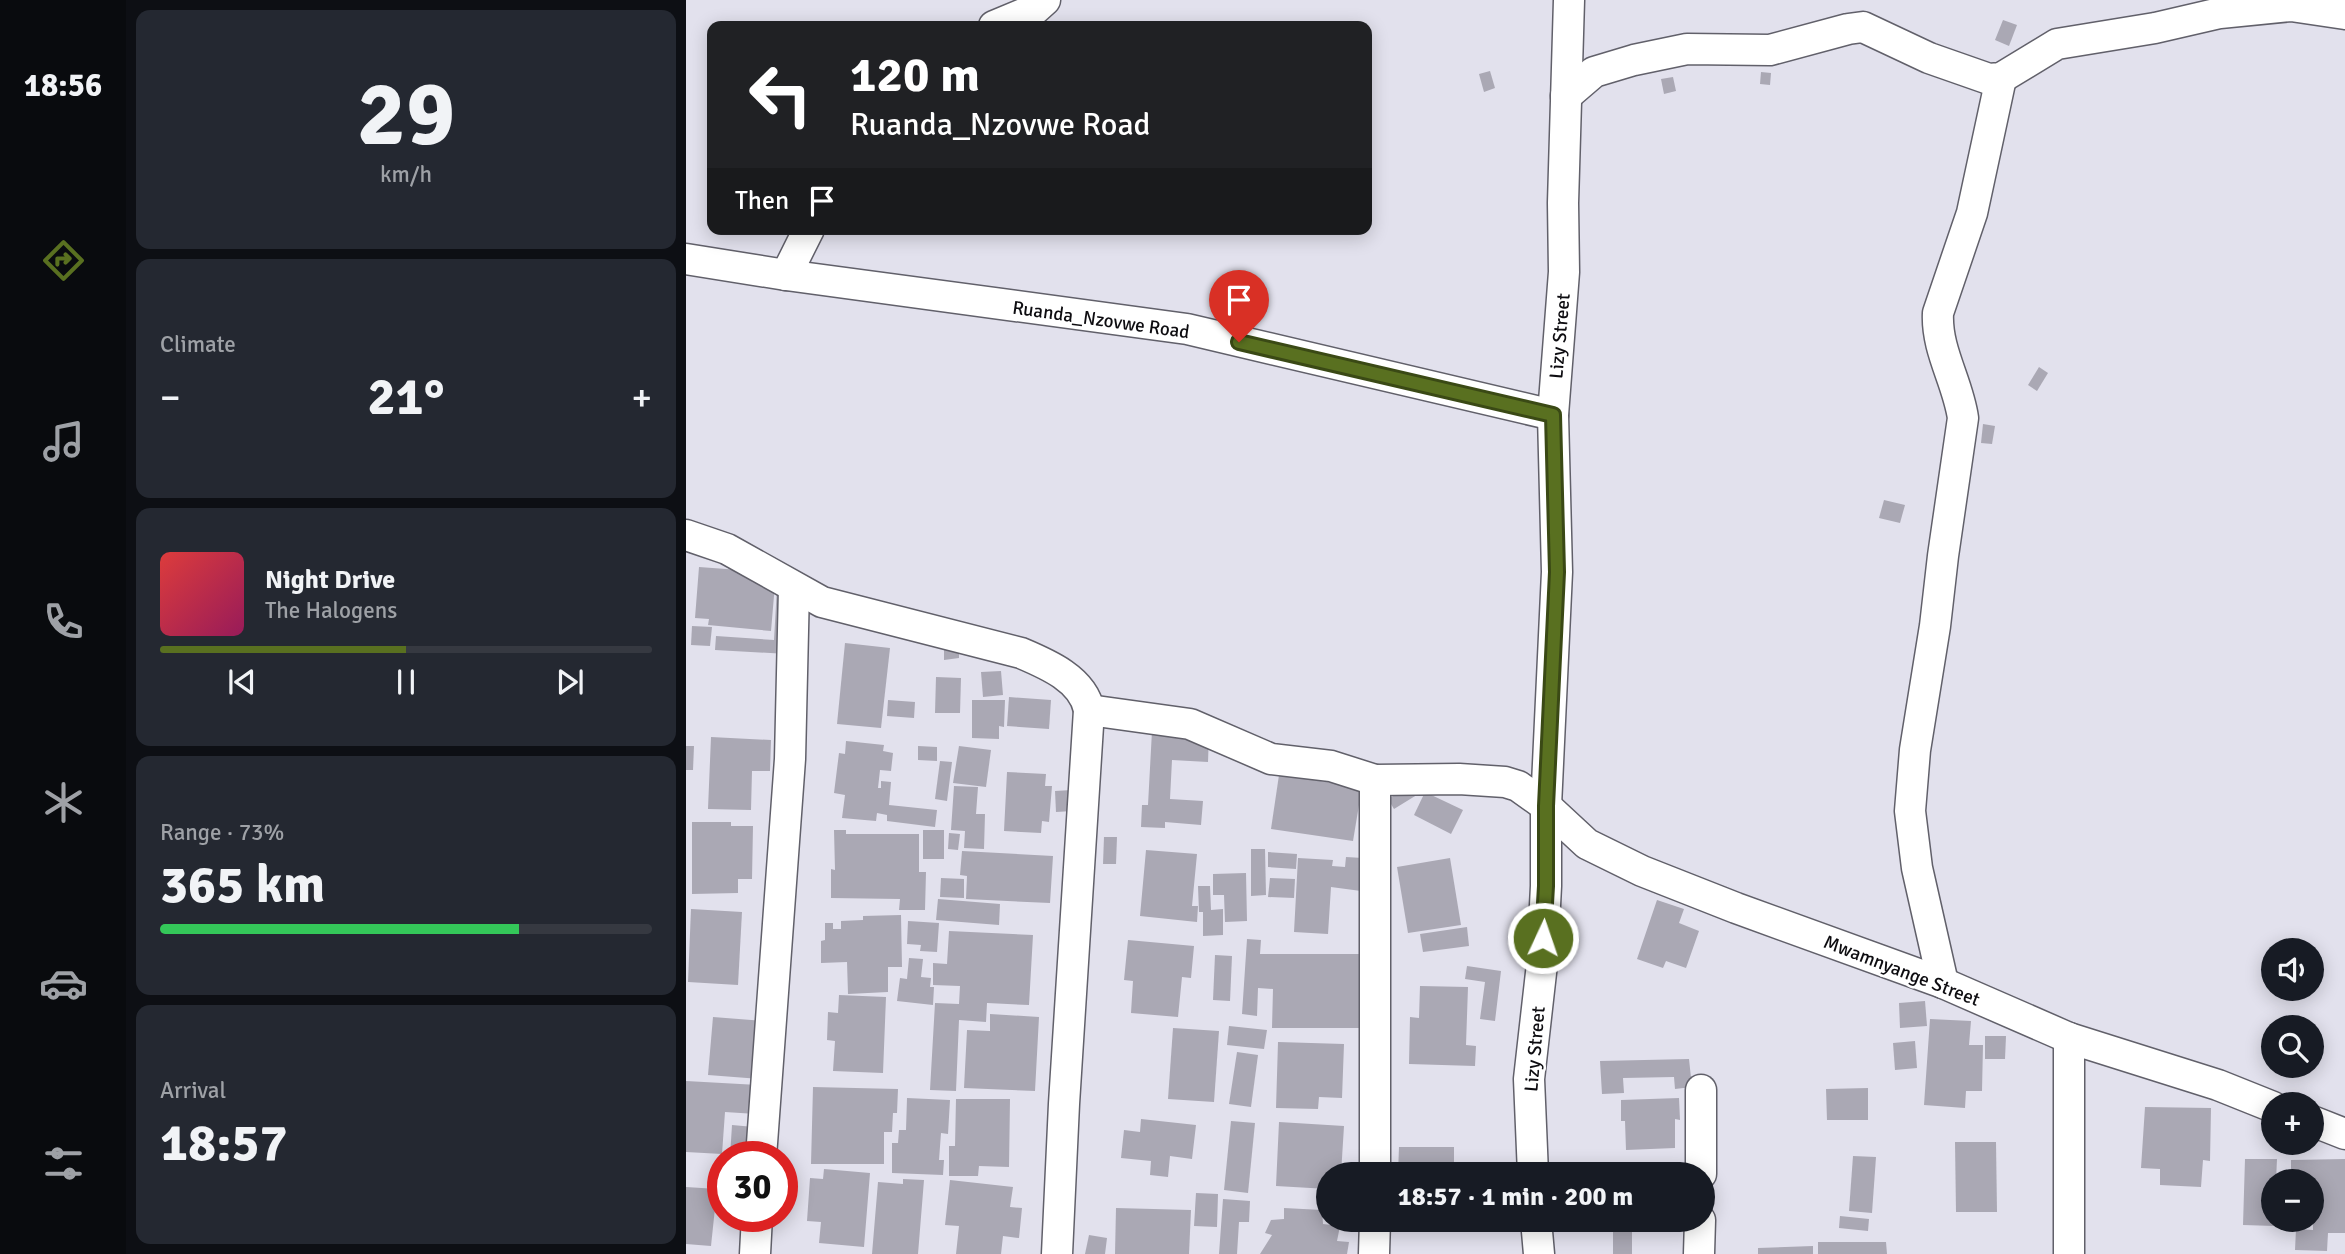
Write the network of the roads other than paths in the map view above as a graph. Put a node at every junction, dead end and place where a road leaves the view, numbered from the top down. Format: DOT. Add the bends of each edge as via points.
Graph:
graph roads {
  1 [pos="1045,0"];
  2 [pos="1569,0"];
  3 [pos="2345,14"];
  4 [pos="1006,21"];
  5 [pos="2001,78"];
  6 [pos="1566,96"];
  7 [pos="806,235"];
  8 [pos="686,259"];
  9 [pos="786,275"];
  10 [pos="1553,415"];
  11 [pos="686,535"];
  12 [pos="794,588"];
  13 [pos="1089,710"];
  14 [pos="1375,780"];
  15 [pos="1546,806"];
  16 [pos="1597,849"];
  17 [pos="1546,886"];
  18 [pos="1943,983"];
  19 [pos="2070,1038"];
  20 [pos="1701,1090"];
  21 [pos="2261,1102"];
  22 [pos="2324,1126"];
  23 [pos="2345,1134"];
  24 [pos="762,1141"];
  25 [pos="1375,1162"];
  26 [pos="1532,1162"];
  27 [pos="1701,1162"];
  28 [pos="756,1232"];
  29 [pos="1375,1232"];
  30 [pos="1537,1232"];
  31 [pos="1700,1232"];
  32 [pos="755,1254"];
  33 [pos="1057,1254"];
  34 [pos="1374,1254"];
  35 [pos="1539,1254"];
  36 [pos="1699,1254"];
  37 [pos="2070,1254"];
  1 -- 4 [label="street"];
  2 -- 6 [label="street, Lizy Street"];
  3 -- 5 [label="street" via="2291,6 2220,13 2057,44"];
  5 -- 6 [label="street" via="1978,77 1863,27 1770,50 1687,49 1634,60 1594,72"];
  5 -- 18 [label="street" via="1972,213 1937,327 1963,418 1910,811 1917,868"];
  6 -- 10 [label="street, Lizy Street" via="1564,272"];
  7 -- 9 [label="street"];
  8 -- 9 [label="street, Ruanda_Nzovwe Road"];
  9 -- 10 [label="street, Ruanda_Nzovwe Road" via="1187,329"];
  10 -- 15 [label="street, Lizy Street" via="1557,572"];
  11 -- 12 [label="street" via="727,549"];
  12 -- 13 [label="street" via="822,602 1021,653 1065,676 1085,696"];
  12 -- 24 [label="street" via="790,759"];
  13 -- 14 [label="street, Mwamnyange Street" via="1190,724 1271,758 1331,766"];
  13 -- 33 [label="street"];
  14 -- 15 [label="street, Mwamnyange Street" via="1505,782"];
  14 -- 25 [label="street"];
  15 -- 16 [label="street, Mwamnyange Street"];
  15 -- 17 [label="street, Lizy Street"];
  16 -- 17 [label="street" via="1564,866"];
  16 -- 18 [label="street, Mwamnyange Street" via="1736,908"];
  17 -- 26 [label="street, Lizy Street" via="1529,1079"];
  18 -- 19 [label="street, Mwamnyange Street"];
  19 -- 21 [label="street, Mwamnyange Street"];
  19 -- 37 [label="street"];
  20 -- 27 [label="street"];
  22 -- 23 [label="street"];
  28 -- 32 [label="street"];
  29 -- 34 [label="street"];
  30 -- 35 [label="street"];
  31 -- 36 [label="street"];
}
